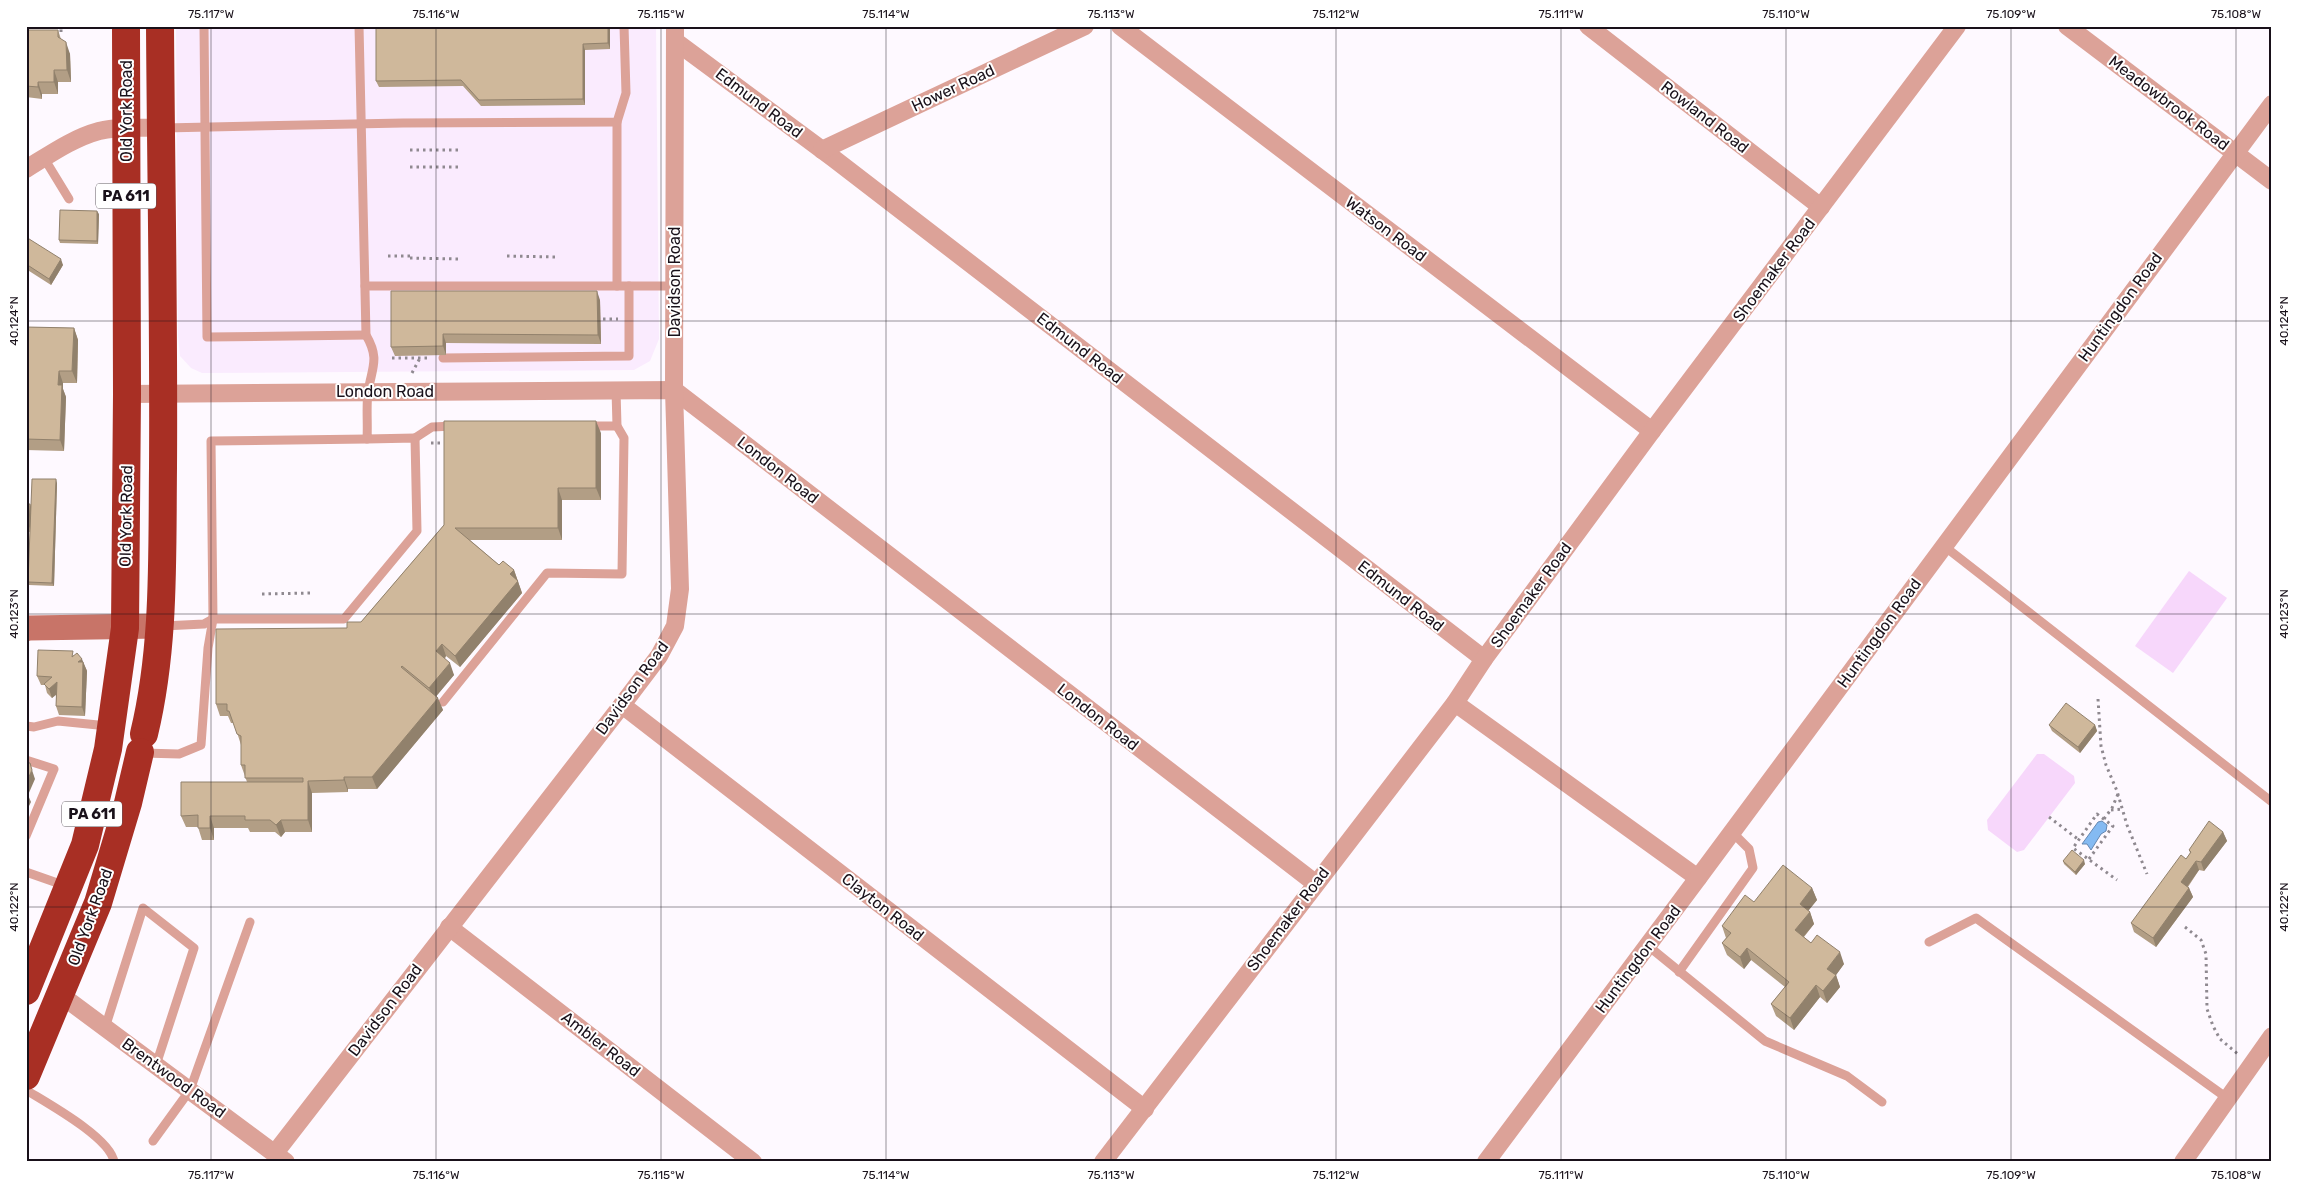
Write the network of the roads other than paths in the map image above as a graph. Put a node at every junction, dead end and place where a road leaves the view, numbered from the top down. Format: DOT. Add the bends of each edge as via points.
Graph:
graph roads {
  1 [pos="126,26"];
  2 [pos="160,26"];
  3 [pos="204,26"];
  4 [pos="360,26"];
  5 [pos="624,26"];
  6 [pos="1085,26"];
  7 [pos="1120,26"];
  8 [pos="1588,26"];
  9 [pos="1957,26"];
  10 [pos="2066,26"];
  11 [pos="675,33"];
  12 [pos="2272,104"];
  13 [pos="616,122"];
  14 [pos="361,124"];
  15 [pos="205,127"];
  16 [pos="126,128"];
  17 [pos="161,128"];
  18 [pos="822,150"];
  19 [pos="2234,152"];
  20 [pos="44,158"];
  21 [pos="26,169"];
  22 [pos="2272,181"];
  23 [pos="69,199"];
  24 [pos="1822,207"];
  25 [pos="364,286"];
  26 [pos="617,286"];
  27 [pos="629,286"];
  28 [pos="674,286"];
  29 [pos="366,335"];
  30 [pos="443,358"];
  31 [pos="616,390"];
  32 [pos="674,390"];
  33 [pos="368,391"];
  34 [pos="163,393"];
  35 [pos="127,394"];
  36 [pos="461,426"];
  37 [pos="578,426"];
  38 [pos="617,426"];
  39 [pos="1652,431"];
  40 [pos="415,438"];
  41 [pos="368,439"];
  42 [pos="1944,546"];
  43 [pos="213,619"];
  44 [pos="160,626"];
  45 [pos="27,628"];
  46 [pos="125,628"];
  47 [pos="1484,659"];
  48 [pos="444,702"];
  49 [pos="1455,703"];
  50 [pos="622,705"];
  51 [pos="26,726"];
  52 [pos="111,726"];
  53 [pos="142,743"];
  54 [pos="26,760"];
  55 [pos="2272,802"];
  56 [pos="1732,832"];
  57 [pos="26,836"];
  58 [pos="26,872"];
  59 [pos="1698,878"];
  60 [pos="1315,883"];
  61 [pos="68,887"];
  62 [pos="250,922"];
  63 [pos="449,927"];
  64 [pos="1929,942"];
  65 [pos="1647,945"];
  66 [pos="1679,972"];
  67 [pos="26,990"];
  68 [pos="61,995"];
  69 [pos="105,1028"];
  70 [pos="2272,1036"];
  71 [pos="156,1065"];
  72 [pos="26,1076"];
  73 [pos="26,1090"];
  74 [pos="190,1090"];
  75 [pos="2227,1098"];
  76 [pos="1882,1102"];
  77 [pos="1145,1109"];
  78 [pos="152,1141"];
  79 [pos="281,1158"];
  80 [pos="114,1162"];
  81 [pos="753,1162"];
  82 [pos="1103,1162"];
  83 [pos="1486,1162"];
  84 [pos="2184,1162"];
  1 -- 16 [label="highway, Old York Road / PA 611"];
  2 -- 17 [label="highway, Old York Road / PA 611"];
  3 -- 15 [label="lane"];
  4 -- 14 [label="lane"];
  5 -- 13 [label="lane" via="626,93"];
  6 -- 18 [label="street, Hower Road"];
  7 -- 39 [label="street, Watson Road"];
  8 -- 24 [label="street, Rowland Road"];
  9 -- 24 [label="street, Shoemaker Road"];
  10 -- 19 [label="street, Meadowbrook Road"];
  11 -- 18 [label="street, Edmund Road"];
  11 -- 28 [label="street, Davidson Road"];
  12 -- 19 [label="street, Huntingdon Road"];
  13 -- 14 [label="lane"];
  13 -- 26 [label="lane"];
  14 -- 15 [label="lane"];
  14 -- 25 [label="lane"];
  15 -- 17 [label="lane"];
  15 -- 29 [label="lane" via="207,337"];
  16 -- 17 [label="street"];
  16 -- 20 [label="street" via="82,137"];
  16 -- 35 [label="highway, Old York Road / PA 611"];
  17 -- 34 [label="highway, Old York Road / PA 611"];
  18 -- 47 [label="street, Edmund Road"];
  19 -- 22 [label="street, Meadowbrook Road"];
  19 -- 42 [label="street, Huntingdon Road"];
  20 -- 21 [label="street"];
  20 -- 23 [label="lane"];
  24 -- 39 [label="street, Shoemaker Road"];
  25 -- 26 [label="lane"];
  25 -- 29 [label="lane"];
  26 -- 27 [label="lane"];
  27 -- 28 [label="lane"];
  27 -- 30 [label="lane" via="629,356"];
  28 -- 32 [label="street, Davidson Road"];
  29 -- 33 [label="lane" via="373,348 374,372"];
  31 -- 32 [label="street, London Road"];
  31 -- 33 [label="street, London Road"];
  31 -- 38 [label="lane"];
  32 -- 50 [label="street, Davidson Road" via="680,590 675,626 659,656"];
  32 -- 60 [label="street, London Road"];
  33 -- 34 [label="street, London Road"];
  33 -- 41 [label="lane"];
  34 -- 35 [label="street, London Road"];
  34 -- 44 [label="highway, Old York Road / PA 611"];
  35 -- 46 [label="highway, Old York Road / PA 611"];
  36 -- 40 [label="lane" via="432,426"];
  37 -- 38 [label="lane"];
  38 -- 48 [label="lane" via="624,438 622,574 547,573"];
  39 -- 47 [label="street, Shoemaker Road"];
  40 -- 41 [label="lane"];
  40 -- 43 [label="lane" via="417,531 344,618"];
  41 -- 43 [label="lane" via="211,441"];
  42 -- 55 [label="lane"];
  42 -- 56 [label="street, Huntingdon Road"];
  43 -- 44 [label="lane" via="204,624"];
  43 -- 53 [label="lane" via="201,745 179,754"];
  44 -- 46 [label="street"];
  44 -- 53 [label="highway, Old York Road / PA 611" via="152,700"];
  45 -- 46 [label="street"];
  46 -- 52 [label="highway, Old York Road / PA 611"];
  47 -- 49 [label="street, Shoemaker Road"];
  49 -- 59 [label="street"];
  49 -- 60 [label="street, Shoemaker Road"];
  50 -- 63 [label="street, Davidson Road"];
  50 -- 77 [label="street, Clayton Road"];
  51 -- 52 [label="lane" via="58,721"];
  52 -- 61 [label="highway, Old York Road / PA 611" via="85,845"];
  53 -- 68 [label="highway, Old York Road / PA 611" via="98,903"];
  54 -- 57 [label="lane" via="54,769"];
  56 -- 59 [label="street, Huntingdon Road"];
  56 -- 66 [label="lane" via="1750,849 1753,868"];
  58 -- 61 [label="lane"];
  59 -- 65 [label="street, Huntingdon Road"];
  60 -- 77 [label="street, Shoemaker Road"];
  61 -- 67 [label="highway, Old York Road / PA 611"];
  62 -- 74 [label="lane"];
  63 -- 79 [label="street, Davidson Road"];
  63 -- 81 [label="street, Ambler Road"];
  64 -- 75 [label="lane" via="1976,918"];
  65 -- 66 [label="lane"];
  65 -- 83 [label="street, Huntingdon Road"];
  66 -- 76 [label="lane" via="1765,1042 1847,1076"];
  68 -- 69 [label="street, Brentwood Road"];
  68 -- 72 [label="highway, Old York Road / PA 611"];
  69 -- 71 [label="street, Brentwood Road"];
  69 -- 71 [label="lane" via="143,908 194,948"];
  70 -- 75 [label="street"];
  71 -- 74 [label="street, Brentwood Road"];
  73 -- 80 [label="lane" via="100,1140 113,1154"];
  74 -- 78 [label="lane"];
  74 -- 79 [label="street, Brentwood Road"];
  75 -- 84 [label="street"];
  77 -- 82 [label="street, Shoemaker Road"];
}
